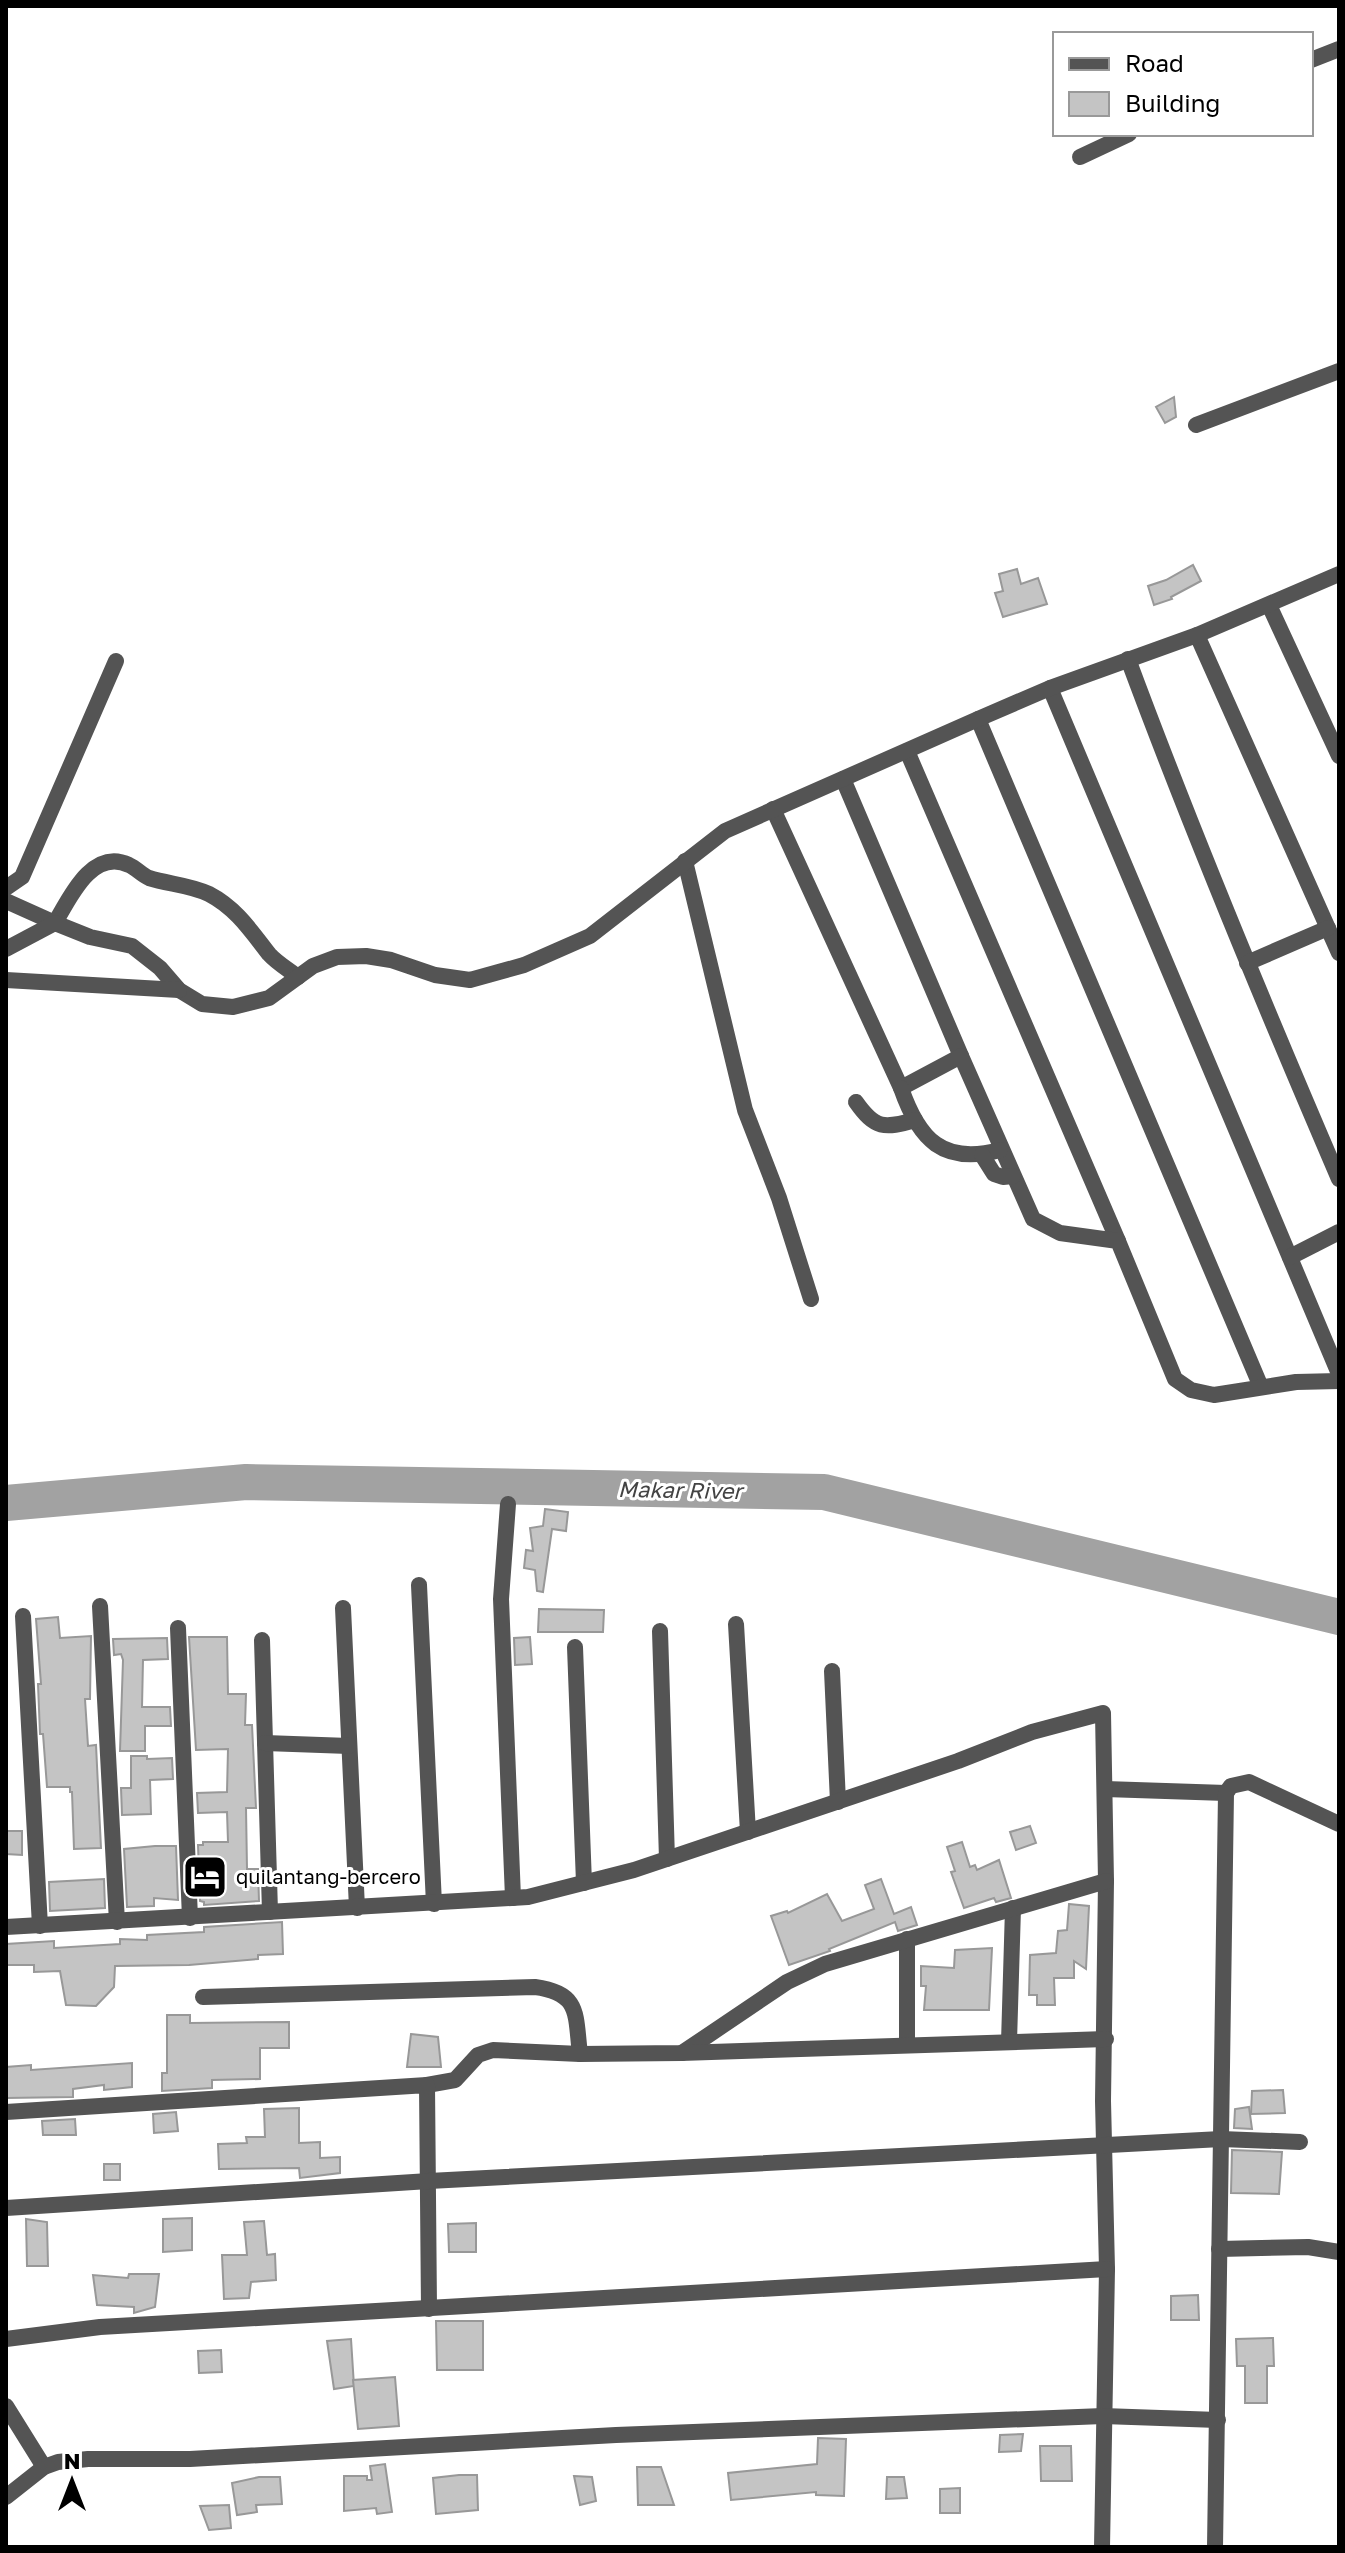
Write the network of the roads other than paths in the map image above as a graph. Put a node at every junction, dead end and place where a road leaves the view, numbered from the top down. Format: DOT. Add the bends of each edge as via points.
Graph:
graph roads {
  1 [pos="1339,49"];
  2 [pos="1313,59"];
  3 [pos="1125,136"];
  4 [pos="1080,157"];
  5 [pos="1339,371"];
  6 [pos="1196,425"];
  7 [pos="1338,576"];
  8 [pos="1269,605"];
  9 [pos="1197,635"];
  10 [pos="1128,659"];
  11 [pos="116,661"];
  12 [pos="1050,688"];
  13 [pos="978,719"];
  14 [pos="907,751"];
  15 [pos="1339,756"];
  16 [pos="843,779"];
  17 [pos="773,809"];
  18 [pos="685,861"];
  19 [pos="6,888"];
  20 [pos="6,901"];
  21 [pos="55,923"];
  22 [pos="1328,928"];
  23 [pos="6,949"];
  24 [pos="1339,953"];
  25 [pos="1247,963"];
  26 [pos="298,977"];
  27 [pos="6,980"];
  28 [pos="179,990"];
  29 [pos="961,1056"];
  30 [pos="901,1088"];
  31 [pos="856,1102"];
  32 [pos="915,1120"];
  33 [pos="1000,1150"];
  34 [pos="982,1155"];
  35 [pos="1013,1176"];
  36 [pos="1339,1179"];
  37 [pos="1339,1232"];
  38 [pos="1118,1241"];
  39 [pos="1290,1257"];
  40 [pos="811,1299"];
  41 [pos="1339,1374"];
  42 [pos="1339,1381"];
  43 [pos="1261,1387"];
  44 [pos="508,1504"];
  45 [pos="419,1585"];
  46 [pos="100,1606"];
  47 [pos="343,1608"];
  48 [pos="23,1616"];
  49 [pos="736,1624"];
  50 [pos="178,1628"];
  51 [pos="660,1631"];
  52 [pos="262,1640"];
  53 [pos="575,1647"];
  54 [pos="832,1671"];
  55 [pos="265,1743"];
  56 [pos="349,1746"];
  57 [pos="1105,1789"];
  58 [pos="1226,1793"];
  59 [pos="838,1802"];
  60 [pos="1339,1824"];
  61 [pos="748,1832"];
  62 [pos="667,1859"];
  63 [pos="1106,1881"];
  64 [pos="584,1883"];
  65 [pos="513,1898"];
  66 [pos="434,1904"];
  67 [pos="357,1908"];
  68 [pos="1013,1908"];
  69 [pos="270,1912"];
  70 [pos="190,1918"];
  71 [pos="117,1922"];
  72 [pos="40,1926"];
  73 [pos="6,1927"];
  74 [pos="907,1939"];
  75 [pos="203,1997"];
  76 [pos="1106,2039"];
  77 [pos="1009,2042"];
  78 [pos="907,2045"];
  79 [pos="681,2053"];
  80 [pos="580,2054"];
  81 [pos="427,2085"];
  82 [pos="6,2112"];
  83 [pos="1221,2139"];
  84 [pos="1300,2142"];
  85 [pos="1104,2146"];
  86 [pos="429,2181"];
  87 [pos="6,2208"];
  88 [pos="1219,2249"];
  89 [pos="1339,2252"];
  90 [pos="1107,2269"];
  91 [pos="429,2309"];
  92 [pos="6,2339"];
  93 [pos="6,2406"];
  94 [pos="1103,2416"];
  95 [pos="1218,2420"];
  96 [pos="44,2467"];
  97 [pos="6,2497"];
  98 [pos="1102,2547"];
  99 [pos="1215,2547"];
  1 -- 2 [label="street"];
  3 -- 4 [label="street"];
  5 -- 6 [label="street"];
  7 -- 8 [label="street"];
  8 -- 9 [label="street"];
  8 -- 15 [label="street"];
  9 -- 10 [label="street"];
  9 -- 22 [label="street"];
  10 -- 12 [label="street"];
  10 -- 25 [label="street"];
  11 -- 19 [label="street" via="22,877"];
  12 -- 13 [label="street"];
  12 -- 39 [label="street"];
  13 -- 14 [label="street"];
  13 -- 43 [label="street"];
  14 -- 16 [label="street"];
  14 -- 38 [label="street"];
  16 -- 17 [label="street"];
  16 -- 29 [label="street"];
  17 -- 18 [label="street" via="725,831"];
  17 -- 30 [label="street"];
  18 -- 26 [label="street" via="590,936 524,965 470,980 391,960 337,957"];
  18 -- 40 [label="street" via="745,1110"];
  20 -- 21 [label="street"];
  21 -- 23 [label="street"];
  21 -- 26 [label="street" via="78,881 103,865 127,863 146,877 207,893 230,907 271,956"];
  21 -- 28 [label="street" via="132,946"];
  22 -- 24 [label="street"];
  22 -- 25 [label="street"];
  25 -- 36 [label="street"];
  26 -- 28 [label="street" via="269,998 233,1007 202,1004"];
  27 -- 28 [label="street"];
  29 -- 30 [label="street"];
  29 -- 33 [label="street"];
  30 -- 32 [label="street"];
  31 -- 32 [label="street" via="878,1124"];
  32 -- 34 [label="street" via="926,1139 945,1149"];
  33 -- 34 [label="street"];
  33 -- 35 [label="street"];
  34 -- 35 [label="street" via="994,1174"];
  35 -- 38 [label="street" via="1033,1219 1042,1225 1060,1233"];
  37 -- 39 [label="street"];
  38 -- 43 [label="street" via="1175,1379 1191,1390 1214,1395"];
  39 -- 41 [label="street"];
  42 -- 43 [label="street"];
  44 -- 65 [label="street" via="501,1599"];
  45 -- 66 [label="street"];
  46 -- 71 [label="street"];
  47 -- 56 [label="street"];
  48 -- 72 [label="street"];
  49 -- 61 [label="street"];
  50 -- 70 [label="street"];
  51 -- 62 [label="street"];
  52 -- 55 [label="street"];
  53 -- 64 [label="street"];
  54 -- 59 [label="street"];
  55 -- 56 [label="street"];
  55 -- 69 [label="street"];
  56 -- 67 [label="street"];
  57 -- 58 [label="street"];
  57 -- 59 [label="street" via="1103,1713 1032,1732"];
  57 -- 63 [label="street"];
  58 -- 60 [label="street" via="1231,1786 1249,1782"];
  58 -- 83 [label="street"];
  59 -- 61 [label="street"];
  61 -- 62 [label="street"];
  62 -- 64 [label="street"];
  63 -- 68 [label="street"];
  63 -- 76 [label="street"];
  64 -- 65 [label="street"];
  65 -- 66 [label="street"];
  66 -- 67 [label="street"];
  67 -- 69 [label="street"];
  68 -- 74 [label="street"];
  68 -- 77 [label="street"];
  69 -- 70 [label="street"];
  70 -- 71 [label="street"];
  71 -- 72 [label="street"];
  72 -- 73 [label="street"];
  74 -- 78 [label="street"];
  74 -- 79 [label="street" via="825,1964 787,1982"];
  75 -- 80 [label="street" via="558,1990 569,1999 575,2016"];
  76 -- 77 [label="street"];
  76 -- 85 [label="street"];
  77 -- 78 [label="street"];
  78 -- 79 [label="street"];
  79 -- 80 [label="street"];
  80 -- 81 [label="street" via="493,2050 484,2052 455,2080"];
  81 -- 82 [label="street"];
  81 -- 86 [label="street"];
  83 -- 84 [label="street"];
  83 -- 85 [label="street"];
  83 -- 88 [label="street"];
  85 -- 86 [label="street"];
  85 -- 90 [label="street"];
  86 -- 87 [label="street"];
  86 -- 91 [label="street"];
  88 -- 89 [label="street" via="1308,2247"];
  88 -- 95 [label="street"];
  90 -- 91 [label="street"];
  90 -- 94 [label="street"];
  91 -- 92 [label="street" via="100,2327"];
  93 -- 96 [label="street"];
  94 -- 95 [label="street"];
  94 -- 96 [label="street" via="190,2459 88,2459"];
  94 -- 98 [label="street"];
  95 -- 99 [label="street"];
  96 -- 97 [label="street"];
}
